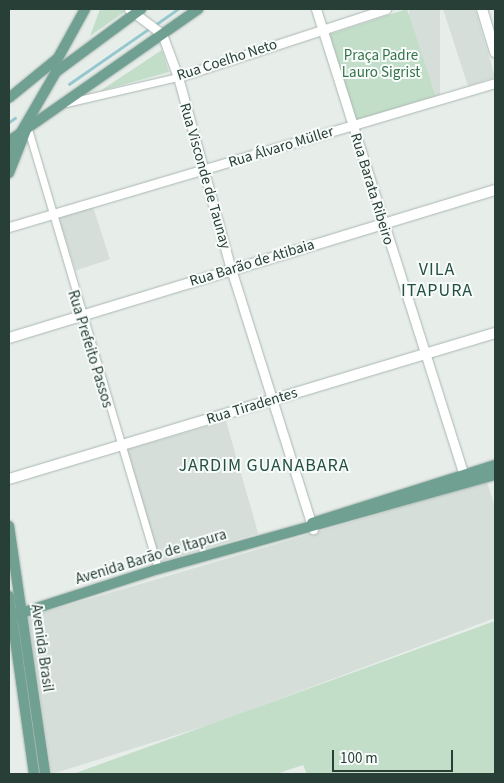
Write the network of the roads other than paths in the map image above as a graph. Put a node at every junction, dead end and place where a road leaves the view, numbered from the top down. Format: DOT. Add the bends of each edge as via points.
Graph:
graph roads {
  1 [pos="78,9"];
  2 [pos="85,9"];
  3 [pos="198,9"];
  4 [pos="316,9"];
  5 [pos="386,9"];
  6 [pos="482,9"];
  7 [pos="137,12"];
  8 [pos="322,28"];
  9 [pos="159,32"];
  10 [pos="495,52"];
  11 [pos="178,77"];
  12 [pos="495,83"];
  13 [pos="30,84"];
  14 [pos="9,98"];
  15 [pos="66,103"];
  16 [pos="353,126"];
  17 [pos="27,129"];
  18 [pos="12,139"];
  19 [pos="9,153"];
  20 [pos="203,171"];
  21 [pos="9,174"];
  22 [pos="495,190"];
  23 [pos="50,214"];
  24 [pos="383,224"];
  25 [pos="9,227"];
  26 [pos="231,269"];
  27 [pos="80,316"];
  28 [pos="495,332"];
  29 [pos="9,338"];
  30 [pos="424,354"];
  31 [pos="271,400"];
  32 [pos="119,446"];
  33 [pos="495,465"];
  34 [pos="495,475"];
  35 [pos="9,479"];
  36 [pos="466,479"];
  37 [pos="9,526"];
  38 [pos="309,527"];
  39 [pos="158,569"];
  40 [pos="9,596"];
  41 [pos="14,615"];
  42 [pos="34,774"];
  43 [pos="44,774"];
  1 -- 13 [label="main road" via="58,48"];
  2 -- 13 [label="main road" via="64,49"];
  3 -- 9 [label="main road"];
  4 -- 8 [label="street, Rua Barata Ribeiro"];
  5 -- 8 [label="street, Rua Coelho Neto"];
  6 -- 10 [label="main road"];
  7 -- 9 [label="street, Rua Visconde de Taunay"];
  7 -- 18 [label="main road" via="56,72"];
  8 -- 11 [label="street, Rua Coelho Neto"];
  8 -- 16 [label="street, Rua Barata Ribeiro"];
  9 -- 11 [label="street, Rua Visconde de Taunay"];
  9 -- 15 [label="main road"];
  11 -- 15 [label="street, Rua Coelho Neto"];
  11 -- 20 [label="street, Rua Visconde de Taunay"];
  12 -- 16 [label="street, Rua Álvaro Müller"];
  13 -- 14 [label="main road"];
  15 -- 17 [label="main road"];
  16 -- 20 [label="street, Rua Álvaro Müller"];
  16 -- 24 [label="street, Rua Barata Ribeiro"];
  17 -- 18 [label="main road"];
  17 -- 21 [label="main road"];
  17 -- 23 [label="street, Rua Prefeito Passos"];
  18 -- 19 [label="main road"];
  20 -- 23 [label="street, Rua Álvaro Müller"];
  20 -- 26 [label="street, Rua Visconde de Taunay"];
  22 -- 24 [label="main road, Rua Barão de Atibaia"];
  23 -- 25 [label="street, Rua Álvaro Müller"];
  23 -- 27 [label="street, Rua Prefeito Passos"];
  24 -- 26 [label="main road, Rua Barão de Atibaia"];
  24 -- 30 [label="street, Rua Barata Ribeiro"];
  26 -- 27 [label="main road, Rua Barão de Atibaia"];
  26 -- 31 [label="street, Rua Visconde de Taunay"];
  27 -- 29 [label="main road, Rua Barão de Atibaia"];
  27 -- 32 [label="street, Rua Prefeito Passos"];
  28 -- 30 [label="main road, Rua Tiradentes"];
  30 -- 31 [label="main road, Rua Tiradentes"];
  30 -- 36 [label="street, Rua Barata Ribeiro"];
  31 -- 32 [label="main road, Rua Tiradentes"];
  31 -- 38 [label="street, Rua Visconde de Taunay"];
  32 -- 35 [label="main road, Rua Tiradentes"];
  32 -- 39 [label="street, Rua Prefeito Passos"];
  33 -- 36 [label="main road, Avenida Barão de Itapura"];
  34 -- 36 [label="main road, Avenida Barão de Itapura"];
  36 -- 38 [label="main road, Avenida Barão de Itapura"];
  37 -- 41 [label="main road, Avenida Brasil"];
  38 -- 39 [label="main road, Avenida Barão de Itapura"];
  39 -- 41 [label="main road, Avenida Barão de Itapura"];
  40 -- 41 [label="main road, Avenida Brasil"];
  41 -- 42 [label="main road, Avenida Brasil"];
  41 -- 43 [label="main road, Avenida Brasil"];
}
